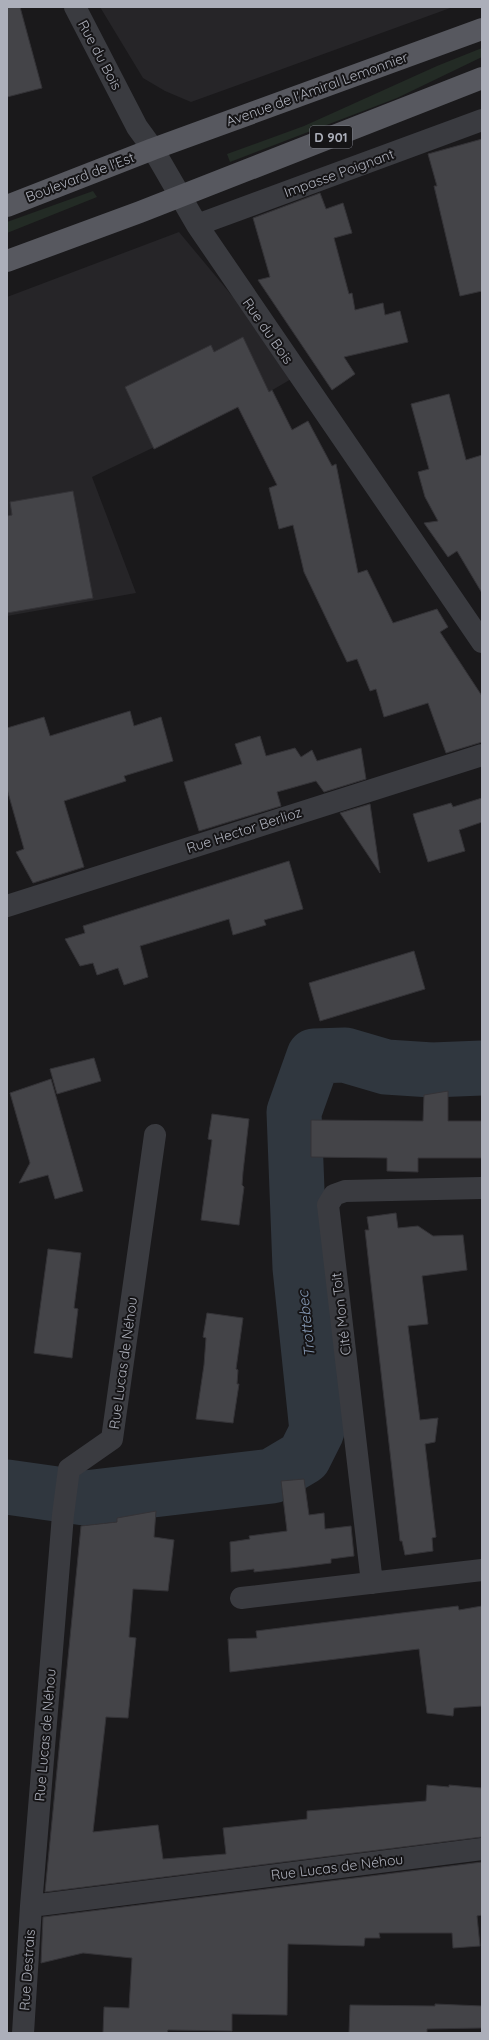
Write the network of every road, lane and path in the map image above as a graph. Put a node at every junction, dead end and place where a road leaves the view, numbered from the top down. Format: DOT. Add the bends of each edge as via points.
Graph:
graph roads {
  1 [pos="75,7"];
  2 [pos="482,29"];
  3 [pos="482,63"];
  4 [pos="482,78"];
  5 [pos="437,95"];
  6 [pos="482,120"];
  7 [pos="153,149"];
  8 [pos="180,196"];
  9 [pos="7,206"];
  10 [pos="197,225"];
  11 [pos="7,261"];
  12 [pos="482,642"];
  13 [pos="482,755"];
  14 [pos="7,906"];
  15 [pos="155,1135"];
  16 [pos="482,1188"];
  17 [pos="482,1570"];
  18 [pos="372,1583"];
  19 [pos="241,1598"];
  20 [pos="482,1849"];
  21 [pos="31,1906"];
  22 [pos="23,2033"];
  1 -- 7 [label="street, Rue du Bois" via="137,127"];
  2 -- 7 [label="main road, Avenue de l'Amiral Lemonnier"];
  3 -- 5 [label="main road, D 901" via="449,80"];
  4 -- 5 [label="main road, D 901"];
  5 -- 8 [label="main road, D 901"];
  6 -- 10 [label="street, Impasse Poignant"];
  7 -- 8 [label="street, Rue du Bois"];
  7 -- 9 [label="main road, Boulevard de l'Est"];
  8 -- 10 [label="street, Rue du Bois"];
  8 -- 11 [label="main road, D 901"];
  10 -- 12 [label="street, Rue du Bois"];
  13 -- 14 [label="street, Rue Hector Berlioz"];
  15 -- 21 [label="street, Rue Lucas de Néhou" via="112,1439 69,1470"];
  16 -- 18 [label="street, Cité Mon Toit" via="345,1191 334,1195 328,1205"];
  17 -- 18 [label="street"];
  18 -- 19 [label="street"];
  20 -- 21 [label="street, Rue Lucas de Néhou"];
  21 -- 22 [label="street, Rue Destrais"];
}
